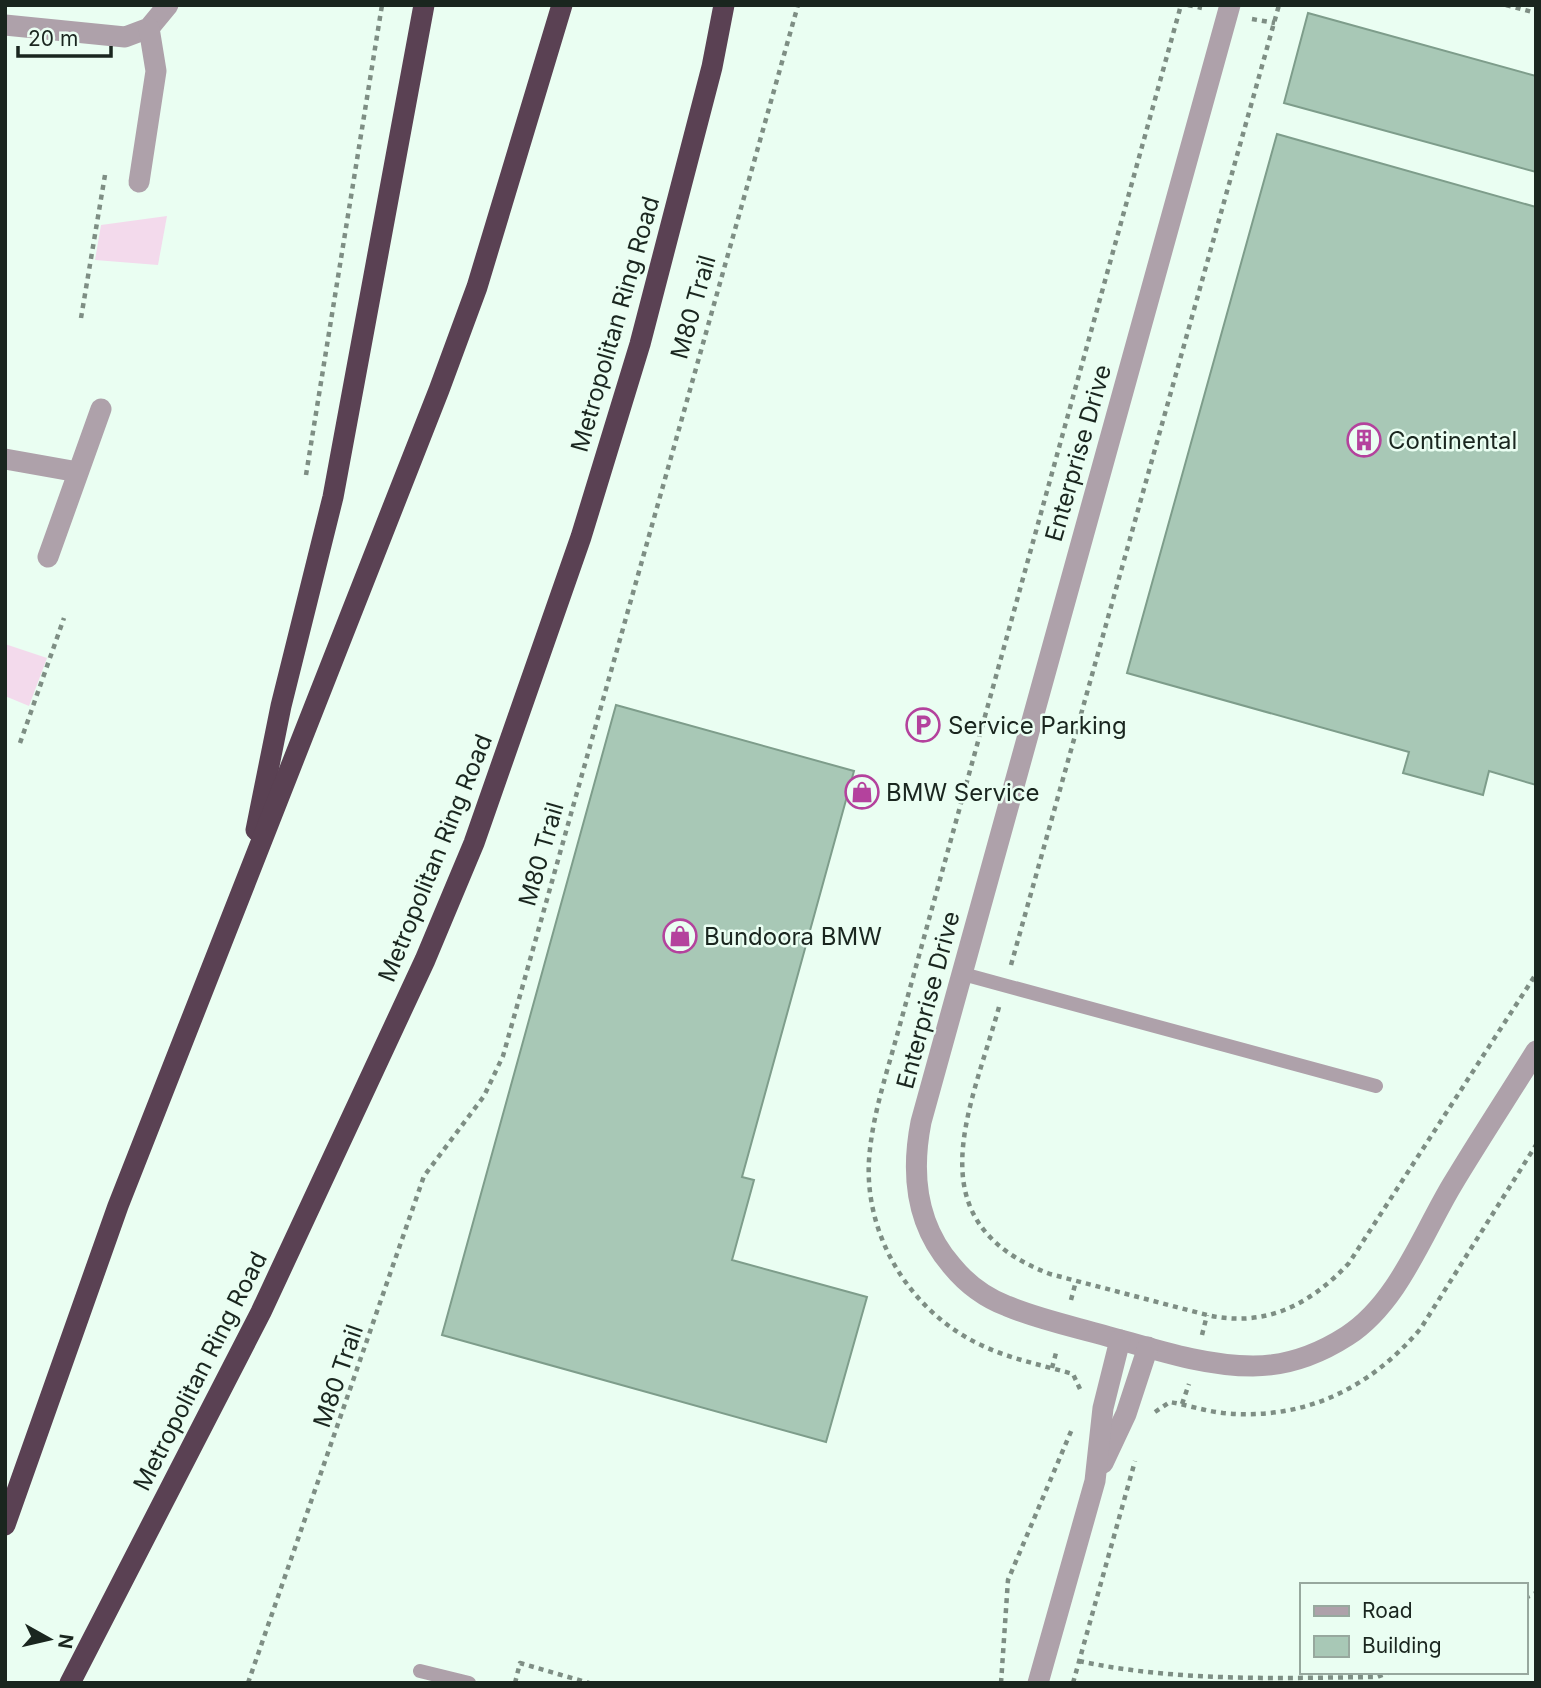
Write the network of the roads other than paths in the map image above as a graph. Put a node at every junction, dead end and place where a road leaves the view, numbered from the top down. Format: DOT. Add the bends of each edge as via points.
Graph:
graph roads {
  1 [pos="168,5"];
  2 [pos="424,5"];
  3 [pos="562,5"];
  4 [pos="724,5"];
  5 [pos="737,5"];
  6 [pos="1230,5"];
  7 [pos="5,25"];
  8 [pos="149,28"];
  9 [pos="712,67"];
  10 [pos="139,182"];
  11 [pos="101,409"];
  12 [pos="5,459"];
  13 [pos="78,472"];
  14 [pos="48,558"];
  15 [pos="244,887"];
  16 [pos="963,974"];
  17 [pos="1536,1051"];
  18 [pos="1376,1086"];
  19 [pos="1120,1340"];
  20 [pos="1148,1347"];
  21 [pos="1095,1481"];
  22 [pos="5,1525"];
  23 [pos="420,1671"];
  24 [pos="70,1683"];
  25 [pos="469,1683"];
  26 [pos="1038,1683"];
  1 -- 8 [label="street"];
  2 -- 15 [label="highway" via="333,498 281,706"];
  3 -- 15 [label="highway" via="477,287"];
  4 -- 9 [label="highway, Metropolitan Ring Road"];
  5 -- 9 [label="highway"];
  6 -- 16 [label="street, Enterprise Drive"];
  7 -- 8 [label="street" via="125,37"];
  8 -- 10 [label="street" via="156,71"];
  9 -- 24 [label="highway, Metropolitan Ring Road" via="610,442 474,843 420,972 261,1312"];
  11 -- 13 [label="street"];
  12 -- 13 [label="street"];
  13 -- 14 [label="street"];
  15 -- 22 [label="highway" via="118,1206"];
  16 -- 18 [label="lane"];
  16 -- 19 [label="street, Enterprise Drive" via="915,1155 919,1203 927,1225 952,1267 988,1297 1028,1314"];
  17 -- 20 [label="street, Enterprise Drive" via="1404,1270 1349,1335 1303,1357 1255,1367 1196,1360"];
  19 -- 20 [label="street, Enterprise Drive"];
  19 -- 21 [label="street" via="1103,1408"];
  20 -- 21 [label="street" via="1126,1414"];
  21 -- 26 [label="street"];
  23 -- 25 [label="lane"];
}
